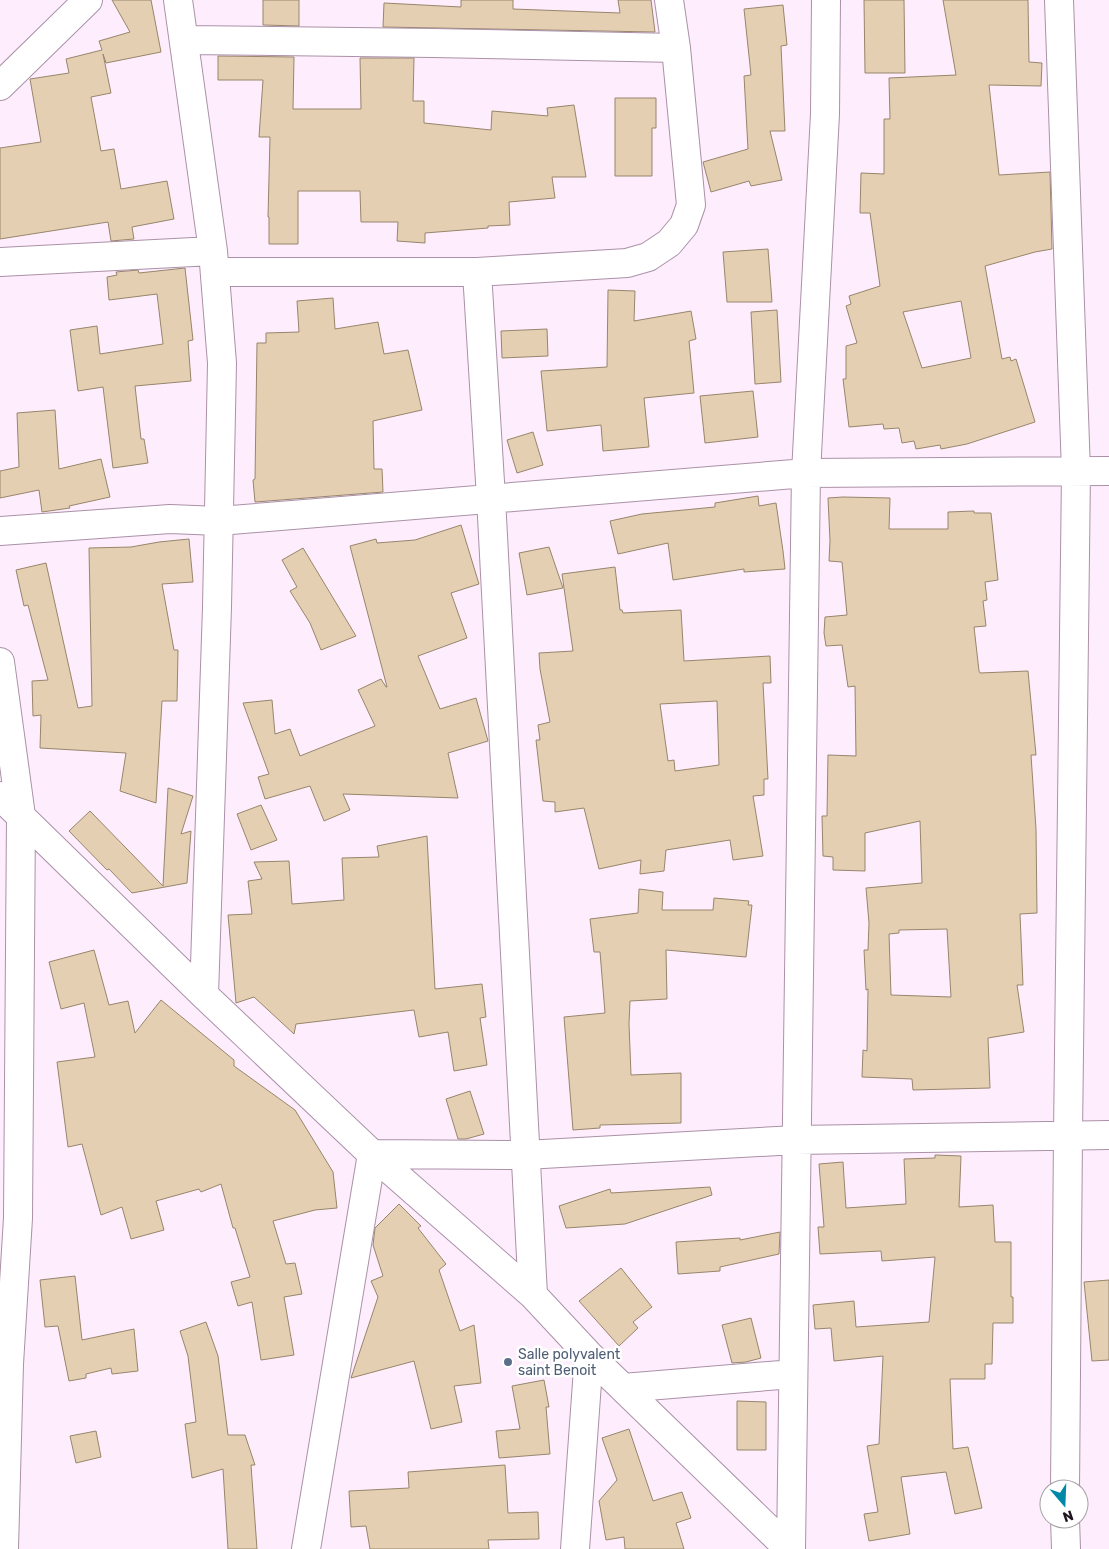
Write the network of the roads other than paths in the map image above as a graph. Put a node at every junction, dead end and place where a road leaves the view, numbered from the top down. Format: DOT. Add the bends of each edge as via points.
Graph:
graph roads {
  1 [pos="88,0"];
  2 [pos="178,0"];
  3 [pos="669,0"];
  4 [pos="826,0"];
  5 [pos="1059,0"];
  6 [pos="184,40"];
  7 [pos="676,48"];
  8 [pos="0,86"];
  9 [pos="0,262"];
  10 [pos="214,262"];
  11 [pos="477,272"];
  12 [pos="1076,470"];
  13 [pos="1109,471"];
  14 [pos="806,473"];
  15 [pos="491,498"];
  16 [pos="219,521"];
  17 [pos="0,532"];
  18 [pos="0,662"];
  19 [pos="0,796"];
  20 [pos="21,816"];
  21 [pos="204,995"];
  22 [pos="1068,1135"];
  23 [pos="1109,1135"];
  24 [pos="796,1140"];
  25 [pos="372,1154"];
  26 [pos="525,1154"];
  27 [pos="533,1295"];
  28 [pos="589,1355"];
  29 [pos="793,1374"];
  30 [pos="622,1388"];
  31 [pos="1066,1479"];
  32 [pos="1065,1529"];
  33 [pos="4,1549"];
  34 [pos="306,1549"];
  35 [pos="575,1549"];
  36 [pos="790,1549"];
  37 [pos="1066,1549"];
  1 -- 8 [label="street"];
  2 -- 6 [label="street"];
  3 -- 7 [label="street"];
  4 -- 14 [label="street" via="825,114"];
  5 -- 12 [label="street"];
  6 -- 7 [label="street"];
  6 -- 10 [label="street"];
  7 -- 11 [label="street" via="691,205 684,225 669,243 648,257 627,263"];
  9 -- 10 [label="street"];
  10 -- 11 [label="street"];
  10 -- 16 [label="street" via="222,363"];
  11 -- 15 [label="street"];
  12 -- 13 [label="street"];
  12 -- 14 [label="street"];
  12 -- 22 [label="street"];
  14 -- 15 [label="street"];
  14 -- 24 [label="street"];
  15 -- 16 [label="street"];
  15 -- 26 [label="street"];
  16 -- 17 [label="street" via="170,519"];
  16 -- 21 [label="street"];
  18 -- 20 [label="street"];
  19 -- 20 [label="street"];
  20 -- 21 [label="street"];
  20 -- 33 [label="street" via="18,1218"];
  21 -- 25 [label="street"];
  22 -- 23 [label="street"];
  22 -- 24 [label="street"];
  22 -- 31 [label="street"];
  24 -- 26 [label="street"];
  24 -- 29 [label="street"];
  25 -- 26 [label="street"];
  25 -- 27 [label="street"];
  25 -- 34 [label="street"];
  26 -- 27 [label="street"];
  27 -- 28 [label="street"];
  28 -- 30 [label="street"];
  28 -- 35 [label="street"];
  29 -- 30 [label="street"];
  29 -- 36 [label="street"];
  30 -- 36 [label="street"];
  32 -- 37 [label="street"];
}
